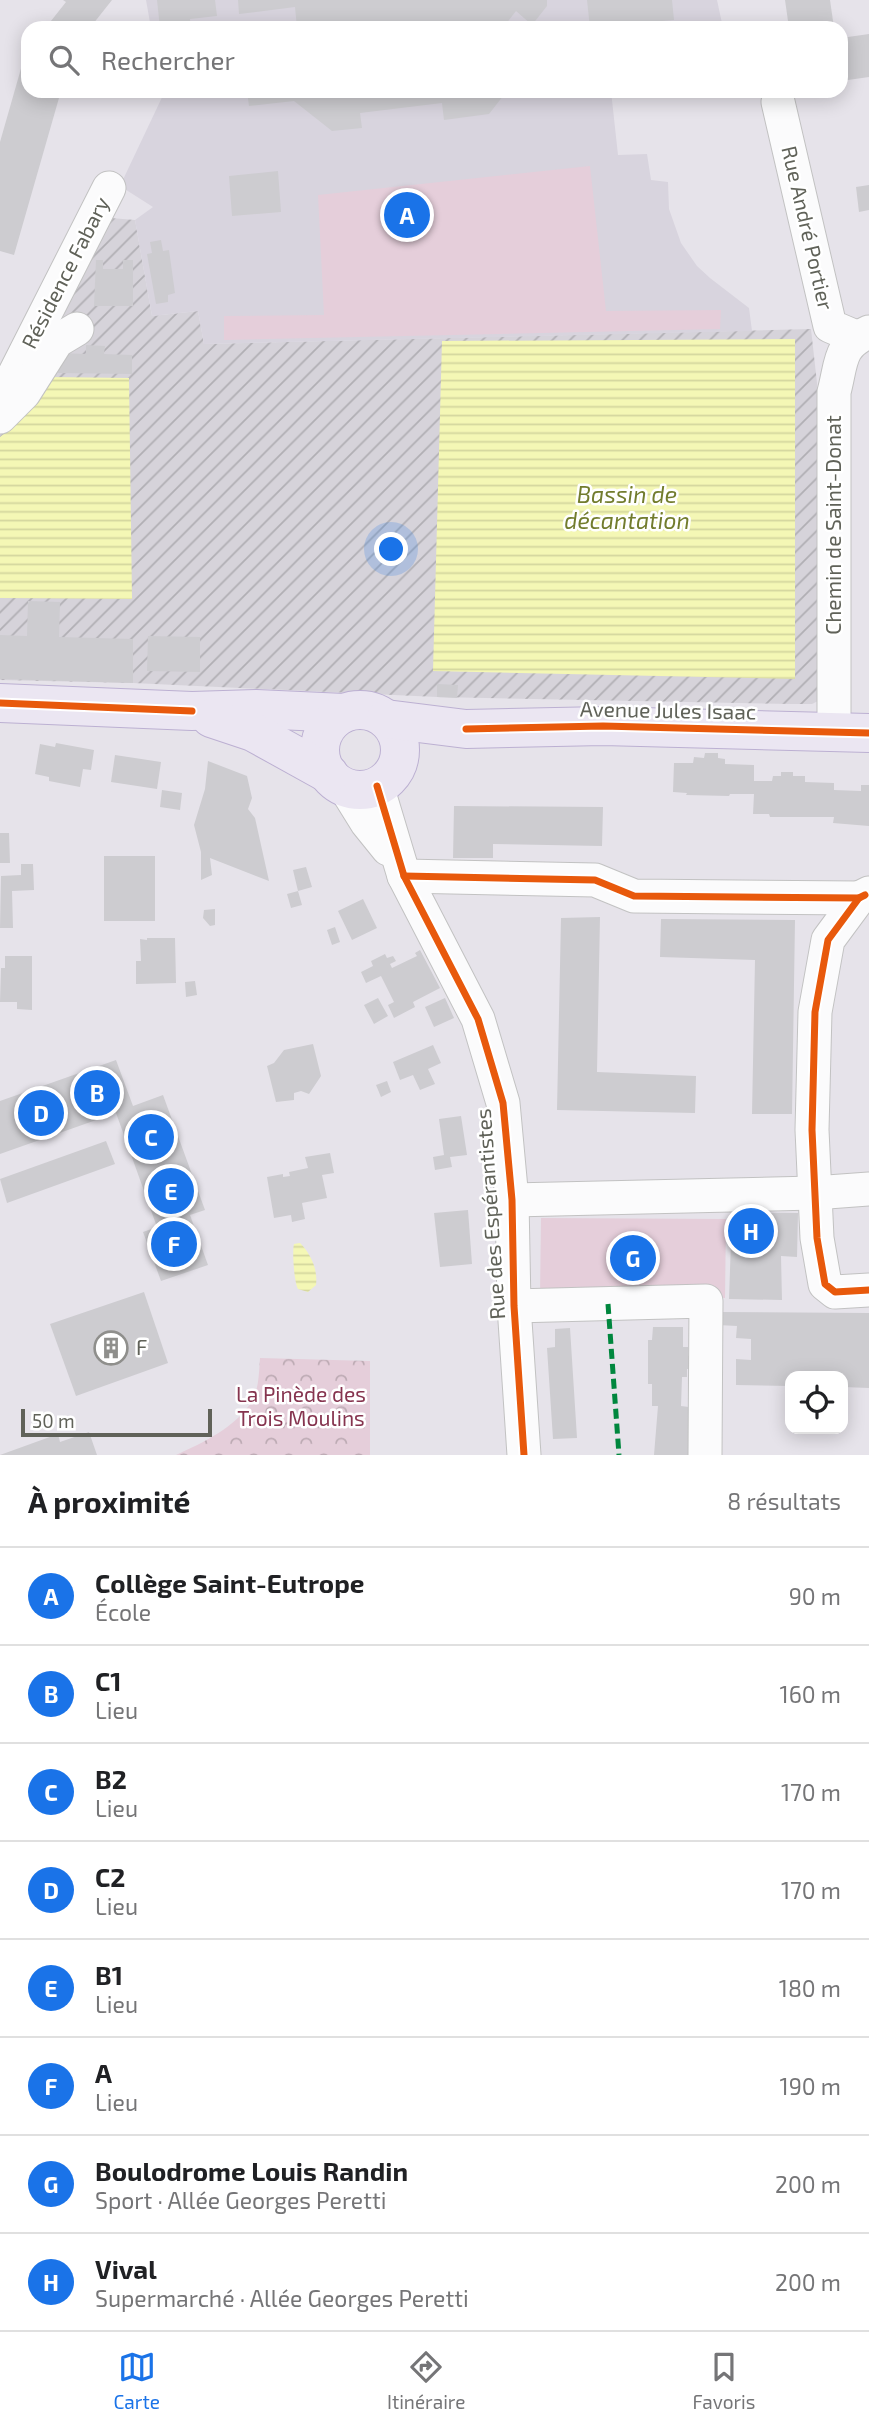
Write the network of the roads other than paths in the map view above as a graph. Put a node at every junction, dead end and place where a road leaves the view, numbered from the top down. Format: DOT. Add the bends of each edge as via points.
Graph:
graph roads {
  1 [pos="778,102"];
  2 [pos="109,188"];
  3 [pos="77,330"];
  4 [pos="863,335"];
  5 [pos="0,392"];
  6 [pos="0,417"];
  7 [pos="0,703"];
  8 [pos="192,711"];
  9 [pos="344,713"];
  10 [pos="851,733"];
  11 [pos="393,734"];
  12 [pos="350,782"];
  13 [pos="401,869"];
  14 [pos="864,895"];
  15 [pos="869,1189"];
  16 [pos="814,1194"];
  17 [pos="512,1200"];
  18 [pos="869,1290"];
  19 [pos="514,1306"];
  20 [pos="524,1455"];
  21 [pos="705,1455"];
  1 -- 4 [label="street, Rue André Portier" via="830,326"];
  2 -- 5 [label="street, Résidence Fabary" via="13,377"];
  3 -- 6 [label="street" via="57,341 24,393"];
  4 -- 10 [label="street, Chemin de Saint-Donat" via="845,347 834,392"];
  7 -- 8 [label="main road"];
  8 -- 9 [label="main road"];
  8 -- 12 [label="main road" via="253,732"];
  9 -- 11 [label="main road" via="366,710"];
  9 -- 12 [label="main road" via="326,730 321,754"];
  10 -- 11 [label="main road, Avenue Jules Isaac" via="603,726"];
  11 -- 12 [label="main road" via="399,760 387,780"];
  12 -- 13 [label="street, Rue des Espérantistes" via="367,823"];
  13 -- 14 [label="street" via="595,880 634,896"];
  13 -- 17 [label="street, Rue des Espérantistes" via="478,1019 503,1104"];
  14 -- 16 [label="street" via="828,940 815,1012"];
  15 -- 16 [label="street"];
  16 -- 17 [label="street"];
  16 -- 18 [label="street" via="825,1284 835,1292"];
  17 -- 19 [label="street, Rue des Espérantistes"];
  19 -- 20 [label="street, Rue des Espérantistes"];
  19 -- 21 [label="street" via="706,1301"];
}
